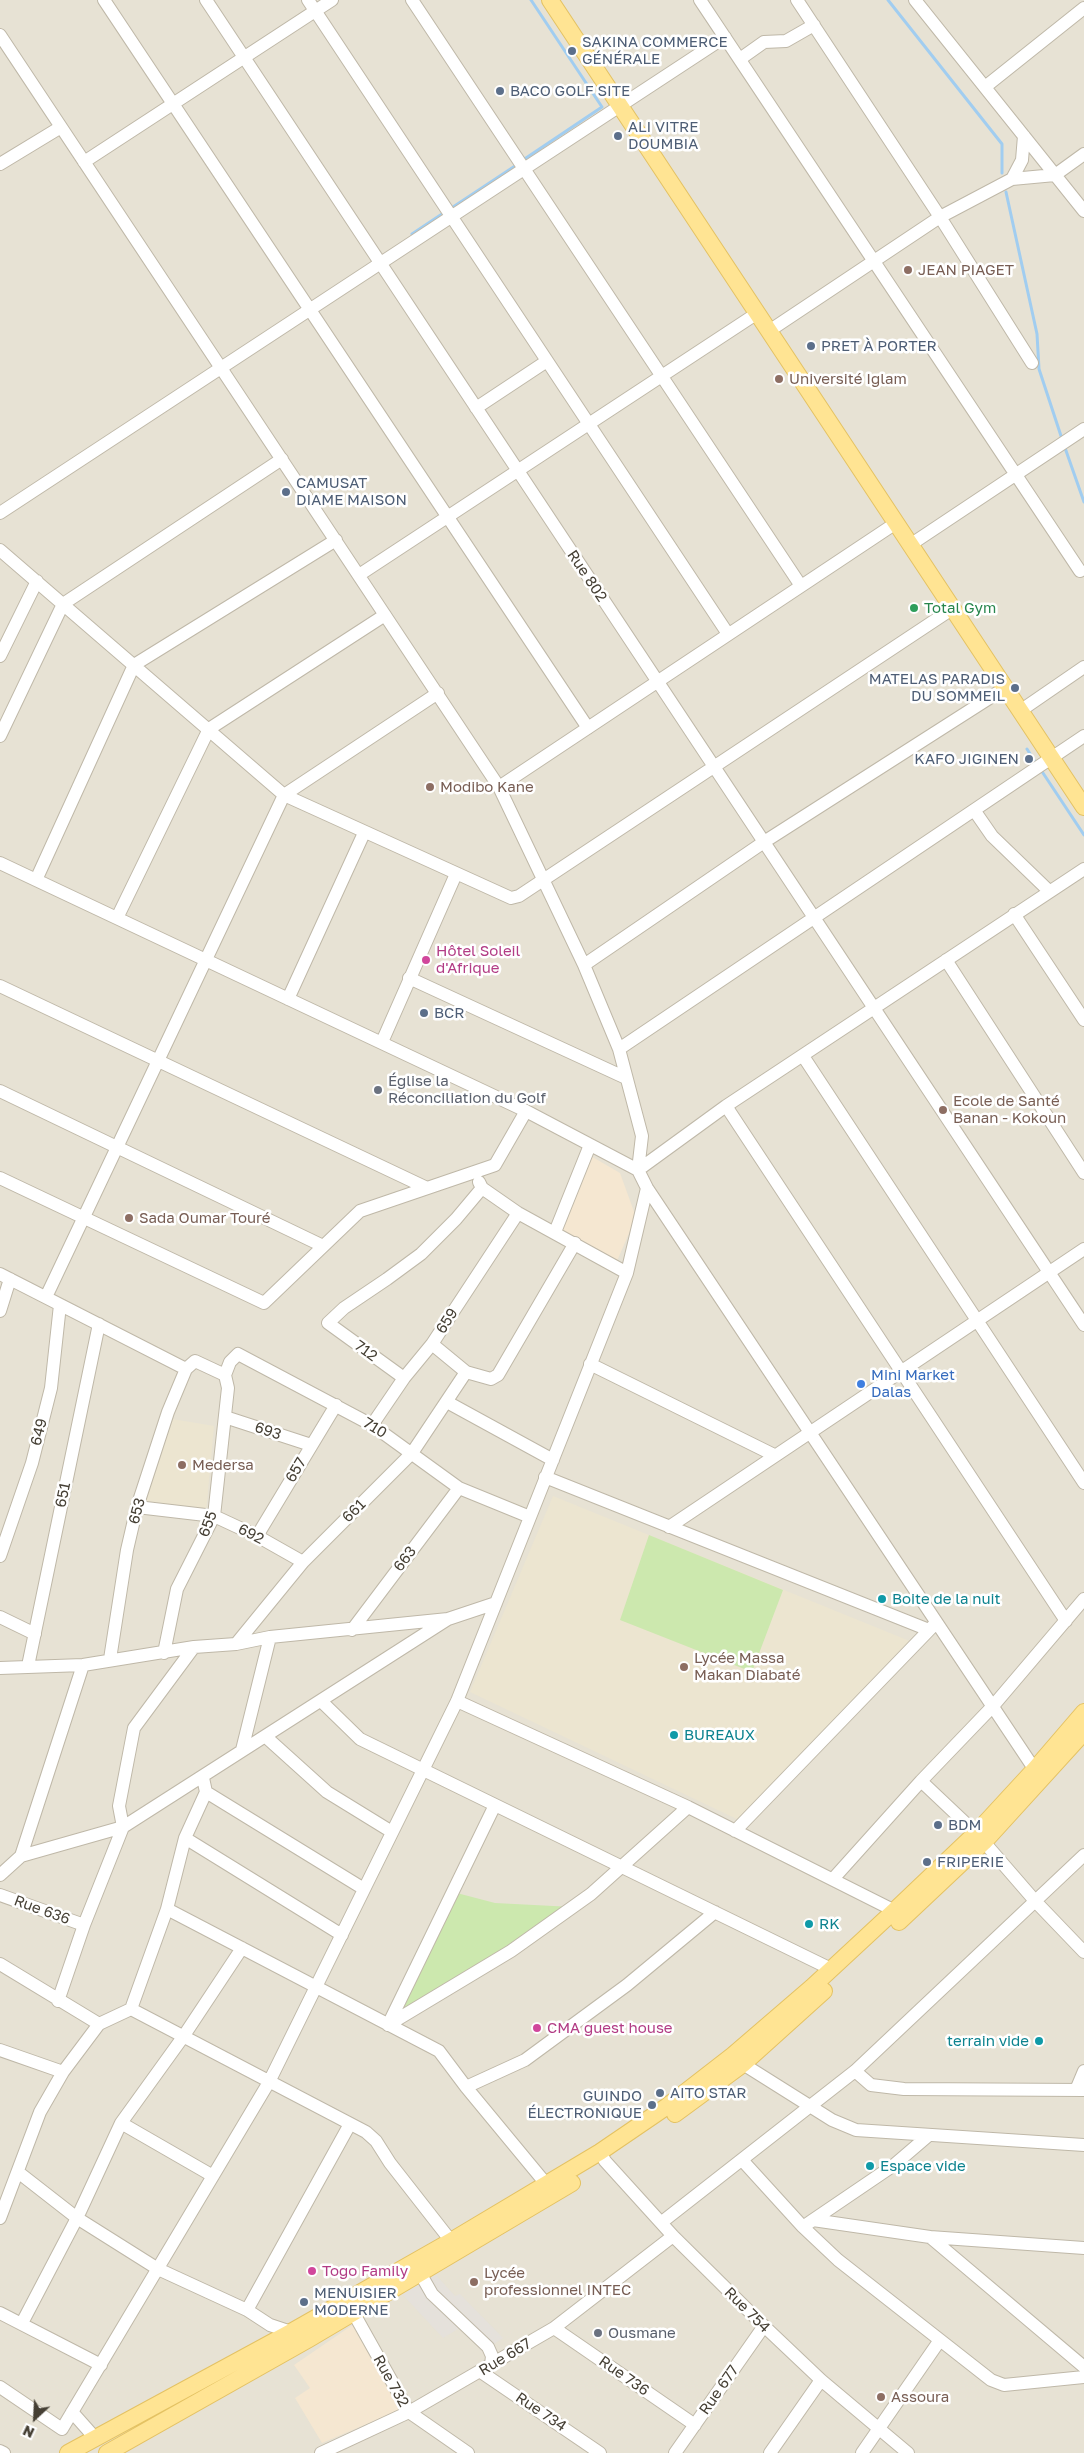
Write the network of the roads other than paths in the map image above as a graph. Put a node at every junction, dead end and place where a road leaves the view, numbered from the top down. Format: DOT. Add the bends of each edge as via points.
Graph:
graph roads {
  1 [pos="104,0"];
  2 [pos="206,0"];
  3 [pos="308,0"];
  4 [pos="332,0"];
  5 [pos="412,0"];
  6 [pos="550,0"];
  7 [pos="700,0"];
  8 [pos="797,0"];
  9 [pos="915,0"];
  10 [pos="1084,8"];
  11 [pos="315,11"];
  12 [pos="814,25"];
  13 [pos="725,37"];
  14 [pos="2,42"];
  15 [pos="244,58"];
  16 [pos="740,59"];
  17 [pos="985,87"];
  18 [pos="173,104"];
  19 [pos="620,106"];
  20 [pos="61,126"];
  21 [pos="1024,136"];
  22 [pos="1084,154"];
  23 [pos="84,162"];
  24 [pos="0,164"];
  25 [pos="524,169"];
  26 [pos="1055,175"];
  27 [pos="1012,179"];
  28 [pos="1084,211"];
  29 [pos="451,216"];
  30 [pos="940,217"];
  31 [pos="874,261"];
  32 [pos="380,263"];
  33 [pos="310,310"];
  34 [pos="756,314"];
  35 [pos="769,331"];
  36 [pos="547,361"];
  37 [pos="1032,363"];
  38 [pos="221,368"];
  39 [pos="661,376"];
  40 [pos="476,408"];
  41 [pos="588,424"];
  42 [pos="1084,429"];
  43 [pos="282,460"];
  44 [pos="518,470"];
  45 [pos="1016,474"];
  46 [pos="0,513"];
  47 [pos="447,517"];
  48 [pos="896,523"];
  49 [pos="336,540"];
  50 [pos="910,545"];
  51 [pos="0,550"];
  52 [pos="1080,571"];
  53 [pos="359,575"];
  54 [pos="37,581"];
  55 [pos="801,586"];
  56 [pos="63,604"];
  57 [pos="952,609"];
  58 [pos="385,615"];
  59 [pos="728,634"];
  60 [pos="0,656"];
  61 [pos="134,665"];
  62 [pos="1084,667"];
  63 [pos="658,682"];
  64 [pos="1005,688"];
  65 [pos="438,693"];
  66 [pos="1020,711"];
  67 [pos="588,728"];
  68 [pos="208,729"];
  69 [pos="0,736"];
  70 [pos="1084,736"];
  71 [pos="1051,758"];
  72 [pos="714,767"];
  73 [pos="499,787"];
  74 [pos="284,794"];
  75 [pos="1084,807"];
  76 [pos="974,810"];
  77 [pos="364,832"];
  78 [pos="764,842"];
  79 [pos="0,863"];
  80 [pos="1084,869"];
  81 [pos="456,874"];
  82 [pos="36,880"];
  83 [pos="544,880"];
  84 [pos="1049,891"];
  85 [pos="1014,914"];
  86 [pos="117,918"];
  87 [pos="814,918"];
  88 [pos="206,960"];
  89 [pos="946,960"];
  90 [pos="584,965"];
  91 [pos="409,978"];
  92 [pos="0,986"];
  93 [pos="288,999"];
  94 [pos="873,1008"];
  95 [pos="1084,1020"];
  96 [pos="382,1042"];
  97 [pos="619,1049"];
  98 [pos="804,1056"];
  99 [pos="158,1061"];
  100 [pos="626,1078"];
  101 [pos="0,1091"];
  102 [pos="726,1106"];
  103 [pos="526,1110"];
  104 [pos="590,1145"];
  105 [pos="117,1147"];
  106 [pos="638,1170"];
  107 [pos="475,1171"];
  108 [pos="1084,1173"];
  109 [pos="0,1178"];
  110 [pos="426,1188"];
  111 [pos="482,1188"];
  112 [pos="647,1188"];
  113 [pos="518,1213"];
  114 [pos="83,1218"];
  115 [pos="555,1232"];
  116 [pos="575,1243"];
  117 [pos="323,1246"];
  118 [pos="1084,1249"];
  119 [pos="627,1273"];
  120 [pos="1049,1273"];
  121 [pos="5,1276"];
  122 [pos="46,1298"];
  123 [pos="60,1305"];
  124 [pos="0,1311"];
  125 [pos="977,1320"];
  126 [pos="99,1324"];
  127 [pos="1084,1325"];
  128 [pos="432,1344"];
  129 [pos="590,1364"];
  130 [pos="186,1369"];
  131 [pos="900,1371"];
  132 [pos="466,1372"];
  133 [pos="225,1375"];
  134 [pos="404,1378"];
  135 [pos="447,1402"];
  136 [pos="336,1405"];
  137 [pos="225,1417"];
  138 [pos="372,1425"];
  139 [pos="810,1431"];
  140 [pos="311,1445"];
  141 [pos="412,1453"];
  142 [pos="774,1455"];
  143 [pos="553,1460"];
  144 [pos="546,1477"];
  145 [pos="1084,1483"];
  146 [pos="459,1488"];
  147 [pos="137,1507"];
  148 [pos="214,1516"];
  149 [pos="530,1517"];
  150 [pos="669,1527"];
  151 [pos="257,1536"];
  152 [pos="0,1556"];
  153 [pos="303,1562"];
  154 [pos="1084,1600"];
  155 [pos="496,1603"];
  156 [pos="0,1617"];
  157 [pos="448,1619"];
  158 [pos="1066,1621"];
  159 [pos="933,1626"];
  160 [pos="352,1630"];
  161 [pos="35,1634"];
  162 [pos="270,1637"];
  163 [pos="236,1644"];
  164 [pos="194,1648"];
  165 [pos="164,1653"];
  166 [pos="110,1659"];
  167 [pos="83,1665"];
  168 [pos="28,1666"];
  169 [pos="0,1668"];
  170 [pos="321,1701"];
  171 [pos="457,1701"];
  172 [pos="993,1706"];
  173 [pos="1084,1712"];
  174 [pos="1084,1732"];
  175 [pos="266,1737"];
  176 [pos="242,1750"];
  177 [pos="423,1770"];
  178 [pos="1038,1775"];
  179 [pos="202,1778"];
  180 [pos="921,1781"];
  181 [pos="206,1792"];
  182 [pos="495,1805"];
  183 [pos="688,1807"];
  184 [pos="123,1827"];
  185 [pos="735,1831"];
  186 [pos="392,1832"];
  187 [pos="980,1837"];
  188 [pos="185,1838"];
  189 [pos="1084,1855"];
  190 [pos="21,1856"];
  191 [pos="622,1867"];
  192 [pos="0,1875"];
  193 [pos="832,1879"];
  194 [pos="364,1889"];
  195 [pos="0,1895"];
  196 [pos="1036,1902"];
  197 [pos="167,1909"];
  198 [pos="715,1912"];
  199 [pos="899,1914"];
  200 [pos="84,1925"];
  201 [pos="342,1935"];
  202 [pos="242,1948"];
  203 [pos="1084,1952"];
  204 [pos="0,1964"];
  205 [pos="831,1969"];
  206 [pos="316,1987"];
  207 [pos="58,2001"];
  208 [pos="131,2009"];
  209 [pos="99,2024"];
  210 [pos="388,2024"];
  211 [pos="183,2037"];
  212 [pos="1,2052"];
  213 [pos="738,2059"];
  214 [pos="1084,2071"];
  215 [pos="63,2072"];
  216 [pos="855,2072"];
  217 [pos="270,2082"];
  218 [pos="466,2087"];
  219 [pos="1080,2090"];
  220 [pos="812,2106"];
  221 [pos="121,2123"];
  222 [pos="350,2124"];
  223 [pos="929,2135"];
  224 [pos="1084,2145"];
  225 [pos="603,2157"];
  226 [pos="742,2160"];
  227 [pos="18,2172"];
  228 [pos="213,2176"];
  229 [pos="547,2185"];
  230 [pos="0,2218"];
  231 [pos="77,2218"];
  232 [pos="662,2222"];
  233 [pos="808,2224"];
  234 [pos="673,2236"];
  235 [pos="930,2237"];
  236 [pos="451,2241"];
  237 [pos="1084,2248"];
  238 [pos="158,2269"];
  239 [pos="420,2273"];
  240 [pos="247,2310"];
  241 [pos="353,2312"];
  242 [pos="0,2313"];
  243 [pos="22,2323"];
  244 [pos="764,2326"];
  245 [pos="554,2328"];
  246 [pos="291,2332"];
  247 [pos="940,2340"];
  248 [pos="101,2365"];
  249 [pos="486,2368"];
  250 [pos="1084,2368"];
  251 [pos="1084,2377"];
  252 [pos="821,2380"];
  253 [pos="0,2387"];
  254 [pos="72,2412"];
  255 [pos="409,2412"];
  256 [pos="695,2425"];
  257 [pos="878,2430"];
  258 [pos="100,2437"];
  259 [pos="0,2451"];
  260 [pos="111,2452"];
  261 [pos="328,2452"];
  262 [pos="4,2453"];
  263 [pos="68,2453"];
  264 [pos="468,2453"];
  265 [pos="600,2453"];
  266 [pos="675,2453"];
  267 [pos="770,2453"];
  268 [pos="862,2453"];
  269 [pos="908,2453"];
  1 -- 18 [label="street"];
  2 -- 15 [label="street, Rue 802"];
  3 -- 11 [label="street"];
  4 -- 11 [label="street"];
  5 -- 25 [label="street"];
  6 -- 19 [label="main road"];
  7 -- 13 [label="street"];
  8 -- 12 [label="street"];
  9 -- 17 [label="street"];
  10 -- 17 [label="street"];
  11 -- 15 [label="street"];
  11 -- 29 [label="street"];
  12 -- 16 [label="street" via="786,41 764,42"];
  12 -- 30 [label="street"];
  13 -- 16 [label="street"];
  13 -- 19 [label="street"];
  14 -- 20 [label="street"];
  15 -- 18 [label="street"];
  15 -- 32 [label="street, Rue 802"];
  16 -- 31 [label="street"];
  17 -- 21 [label="street"];
  18 -- 23 [label="street"];
  18 -- 33 [label="street"];
  19 -- 25 [label="street"];
  19 -- 34 [label="main road"];
  20 -- 23 [label="street"];
  20 -- 24 [label="street"];
  21 -- 26 [label="street"];
  21 -- 27 [label="street" via="1022,160"];
  22 -- 26 [label="street"];
  23 -- 38 [label="street"];
  25 -- 29 [label="street"];
  25 -- 39 [label="street"];
  26 -- 27 [label="street"];
  26 -- 28 [label="street"];
  27 -- 30 [label="street"];
  29 -- 32 [label="street"];
  29 -- 36 [label="street"];
  30 -- 31 [label="street"];
  30 -- 37 [label="street"];
  31 -- 35 [label="street"];
  31 -- 45 [label="street"];
  32 -- 33 [label="street"];
  32 -- 40 [label="street, Rue 802"];
  33 -- 38 [label="street"];
  33 -- 47 [label="street"];
  34 -- 35 [label="main road"];
  34 -- 39 [label="street"];
  35 -- 48 [label="main road"];
  36 -- 40 [label="street"];
  36 -- 41 [label="street"];
  38 -- 43 [label="street"];
  38 -- 46 [label="street"];
  39 -- 41 [label="street"];
  39 -- 55 [label="street"];
  40 -- 44 [label="street, Rue 802"];
  41 -- 44 [label="street"];
  41 -- 59 [label="street"];
  42 -- 45 [label="street"];
  43 -- 49 [label="street"];
  43 -- 56 [label="street"];
  44 -- 47 [label="street"];
  44 -- 63 [label="street, Rue 802"];
  45 -- 50 [label="street"];
  45 -- 52 [label="street"];
  47 -- 53 [label="street"];
  47 -- 67 [label="street"];
  48 -- 50 [label="main road"];
  48 -- 55 [label="street"];
  49 -- 53 [label="street"];
  49 -- 61 [label="street"];
  50 -- 57 [label="main road"];
  51 -- 54 [label="street"];
  53 -- 58 [label="street"];
  54 -- 56 [label="street"];
  54 -- 60 [label="street"];
  55 -- 59 [label="street"];
  56 -- 61 [label="street"];
  56 -- 69 [label="street"];
  57 -- 64 [label="main road"];
  57 -- 72 [label="street"];
  58 -- 65 [label="street"];
  58 -- 68 [label="street"];
  59 -- 63 [label="street"];
  61 -- 68 [label="street"];
  61 -- 82 [label="street"];
  62 -- 66 [label="street"];
  63 -- 67 [label="street"];
  63 -- 72 [label="street, Rue 802"];
  64 -- 66 [label="main road"];
  64 -- 78 [label="street"];
  65 -- 73 [label="street"];
  65 -- 74 [label="street"];
  66 -- 71 [label="main road"];
  67 -- 73 [label="street"];
  68 -- 74 [label="street"];
  68 -- 86 [label="street"];
  70 -- 71 [label="street"];
  71 -- 75 [label="main road"];
  71 -- 76 [label="street"];
  72 -- 78 [label="street, Rue 802"];
  72 -- 83 [label="street"];
  73 -- 83 [label="street"];
  74 -- 77 [label="street"];
  74 -- 88 [label="street"];
  76 -- 84 [label="street" via="1003,847"];
  76 -- 87 [label="street"];
  77 -- 81 [label="street"];
  77 -- 93 [label="street"];
  78 -- 87 [label="street, Rue 802"];
  78 -- 90 [label="street"];
  79 -- 82 [label="street"];
  80 -- 84 [label="street"];
  81 -- 83 [label="street" via="511,898"];
  81 -- 91 [label="street"];
  82 -- 86 [label="street"];
  83 -- 90 [label="street"];
  84 -- 85 [label="street"];
  85 -- 89 [label="street"];
  85 -- 95 [label="street"];
  86 -- 88 [label="street"];
  87 -- 94 [label="street, Rue 802"];
  87 -- 97 [label="street"];
  88 -- 93 [label="street"];
  88 -- 99 [label="street"];
  89 -- 94 [label="street"];
  89 -- 108 [label="street"];
  90 -- 97 [label="street"];
  91 -- 96 [label="street"];
  91 -- 100 [label="street"];
  92 -- 99 [label="street"];
  93 -- 96 [label="street"];
  94 -- 98 [label="street"];
  94 -- 120 [label="street, Rue 802"];
  96 -- 103 [label="street"];
  97 -- 100 [label="street"];
  98 -- 102 [label="street"];
  98 -- 125 [label="street"];
  99 -- 105 [label="street"];
  99 -- 110 [label="street"];
  100 -- 106 [label="street" via="642,1136"];
  101 -- 105 [label="street"];
  102 -- 106 [label="street"];
  102 -- 131 [label="street"];
  103 -- 104 [label="street"];
  103 -- 107 [label="street" via="495,1164"];
  104 -- 106 [label="street"];
  104 -- 115 [label="street"];
  105 -- 114 [label="street"];
  105 -- 117 [label="street"];
  106 -- 112 [label="street"];
  107 -- 110 [label="street"];
  107 -- 111 [label="street"];
  109 -- 114 [label="street"];
  110 -- 117 [label="street" via="360,1211"];
  111 -- 113 [label="street"];
  111 -- 134 [label="street, 712" via="421,1254 344,1308 328,1323"];
  112 -- 119 [label="street"];
  112 -- 139 [label="street"];
  113 -- 115 [label="street"];
  113 -- 128 [label="street, 659"];
  114 -- 117 [label="street" via="264,1303"];
  114 -- 122 [label="street"];
  115 -- 116 [label="street"];
  116 -- 119 [label="street"];
  116 -- 132 [label="street" via="498,1375 491,1380"];
  118 -- 120 [label="street"];
  119 -- 129 [label="street"];
  120 -- 125 [label="street"];
  120 -- 127 [label="street, Rue 802"];
  121 -- 122 [label="street"];
  121 -- 124 [label="street"];
  122 -- 123 [label="street"];
  123 -- 126 [label="street"];
  123 -- 152 [label="street, 649" via="51,1388 32,1463"];
  125 -- 131 [label="street"];
  125 -- 145 [label="street"];
  126 -- 130 [label="street"];
  126 -- 161 [label="street, 651"];
  128 -- 132 [label="street"];
  128 -- 134 [label="street, 659"];
  129 -- 142 [label="street"];
  129 -- 143 [label="street"];
  130 -- 133 [label="street" via="195,1361"];
  130 -- 147 [label="street, 653" via="168,1412"];
  131 -- 139 [label="street"];
  131 -- 158 [label="street"];
  132 -- 135 [label="street, 661"];
  133 -- 136 [label="street, 710" via="230,1362 238,1354"];
  133 -- 137 [label="street, 655" via="228,1388"];
  134 -- 138 [label="street, 659"];
  135 -- 141 [label="street, 661"];
  135 -- 143 [label="street"];
  136 -- 138 [label="street, 710"];
  136 -- 140 [label="street, 657"];
  137 -- 140 [label="street, 693"];
  137 -- 148 [label="street, 655"];
  138 -- 141 [label="street, 710"];
  139 -- 142 [label="street"];
  139 -- 159 [label="street"];
  140 -- 151 [label="street, 657"];
  141 -- 146 [label="street, 710"];
  141 -- 153 [label="street, 661"];
  142 -- 150 [label="street"];
  143 -- 144 [label="street"];
  144 -- 149 [label="street"];
  144 -- 150 [label="street"];
  146 -- 149 [label="street, 710"];
  146 -- 160 [label="street, 663"];
  147 -- 148 [label="street, 692"];
  147 -- 166 [label="street, 653"];
  148 -- 151 [label="street, 692"];
  148 -- 165 [label="street, 655" via="177,1590"];
  149 -- 155 [label="street"];
  150 -- 159 [label="street"];
  151 -- 153 [label="street, 692"];
  153 -- 163 [label="street, 661"];
  154 -- 158 [label="street"];
  155 -- 157 [label="street"];
  155 -- 171 [label="street"];
  156 -- 161 [label="street"];
  157 -- 160 [label="street"];
  157 -- 170 [label="street"];
  158 -- 172 [label="street"];
  159 -- 172 [label="street"];
  159 -- 185 [label="street"];
  160 -- 162 [label="street"];
  161 -- 168 [label="street, 651"];
  162 -- 163 [label="street"];
  162 -- 176 [label="street"];
  163 -- 164 [label="street"];
  164 -- 165 [label="street"];
  164 -- 184 [label="street" via="134,1728 118,1806"];
  165 -- 166 [label="street"];
  166 -- 167 [label="street"];
  167 -- 168 [label="street"];
  167 -- 190 [label="street"];
  168 -- 169 [label="street"];
  170 -- 175 [label="street"];
  170 -- 177 [label="street" via="360,1740"];
  171 -- 177 [label="street"];
  171 -- 183 [label="street"];
  172 -- 178 [label="street"];
  172 -- 180 [label="street"];
  173 -- 178 [label="main road"];
  174 -- 178 [label="main road"];
  175 -- 176 [label="street"];
  175 -- 186 [label="street" via="327,1792"];
  176 -- 179 [label="street"];
  177 -- 182 [label="street"];
  177 -- 186 [label="street"];
  178 -- 187 [label="main road"];
  179 -- 181 [label="street"];
  179 -- 184 [label="street"];
  180 -- 187 [label="street"];
  180 -- 193 [label="street"];
  181 -- 188 [label="street"];
  181 -- 194 [label="street"];
  182 -- 191 [label="street"];
  182 -- 210 [label="street"];
  183 -- 185 [label="street"];
  183 -- 191 [label="street"];
  184 -- 190 [label="street"];
  184 -- 200 [label="street"];
  185 -- 193 [label="street"];
  186 -- 194 [label="street"];
  187 -- 196 [label="street"];
  187 -- 199 [label="main road"];
  188 -- 197 [label="street"];
  188 -- 201 [label="street"];
  189 -- 196 [label="street"];
  190 -- 192 [label="street"];
  191 -- 198 [label="street"];
  191 -- 210 [label="street" via="591,1894 511,1951"];
  193 -- 199 [label="street"];
  194 -- 201 [label="street"];
  195 -- 200 [label="street, Rue 636"];
  196 -- 203 [label="street"];
  196 -- 216 [label="street"];
  197 -- 202 [label="street"];
  197 -- 208 [label="street"];
  198 -- 205 [label="street"];
  198 -- 218 [label="street" via="627,1985 525,2060"];
  199 -- 205 [label="main road"];
  199 -- 213 [label="main road"];
  200 -- 207 [label="street"];
  201 -- 206 [label="street"];
  202 -- 206 [label="street"];
  202 -- 211 [label="street"];
  204 -- 207 [label="street"];
  205 -- 213 [label="main road"];
  206 -- 210 [label="street"];
  206 -- 217 [label="street"];
  207 -- 209 [label="street"];
  208 -- 209 [label="street"];
  208 -- 211 [label="street"];
  209 -- 215 [label="street"];
  210 -- 218 [label="street" via="439,2051"];
  211 -- 217 [label="street"];
  211 -- 221 [label="street"];
  212 -- 215 [label="street"];
  213 -- 220 [label="street"];
  213 -- 225 [label="main road" via="666,2107"];
  214 -- 219 [label="street"];
  215 -- 227 [label="street" via="40,2112"];
  216 -- 219 [label="street" via="871,2085 904,2088"];
  216 -- 220 [label="street"];
  217 -- 222 [label="street"];
  217 -- 228 [label="street"];
  218 -- 229 [label="street"];
  220 -- 223 [label="street" via="832,2120 856,2130"];
  220 -- 226 [label="street"];
  221 -- 228 [label="street"];
  221 -- 231 [label="street"];
  222 -- 236 [label="street" via="376,2140"];
  222 -- 240 [label="street"];
  223 -- 224 [label="street"];
  223 -- 233 [label="street" via="894,2166"];
  225 -- 229 [label="main road"];
  225 -- 232 [label="street, Rue 754"];
  225 -- 239 [label="main road"];
  226 -- 232 [label="street"];
  226 -- 233 [label="street"];
  227 -- 230 [label="street"];
  227 -- 231 [label="street"];
  228 -- 238 [label="street"];
  229 -- 236 [label="main road"];
  231 -- 238 [label="street"];
  231 -- 243 [label="street"];
  232 -- 234 [label="street, Rue 754"];
  233 -- 235 [label="street"];
  233 -- 247 [label="street" via="838,2260"];
  234 -- 244 [label="street, Rue 754"];
  234 -- 245 [label="street, Rue 667"];
  235 -- 237 [label="street"];
  235 -- 250 [label="street"];
  236 -- 246 [label="main road"];
  238 -- 240 [label="street"];
  238 -- 248 [label="street"];
  239 -- 241 [label="main road"];
  239 -- 249 [label="street" via="432,2294 488,2347 492,2356"];
  240 -- 246 [label="street" via="270,2325"];
  241 -- 255 [label="street, Rue 732"];
  241 -- 260 [label="main road"];
  242 -- 243 [label="street"];
  243 -- 248 [label="street"];
  244 -- 252 [label="street, Rue 754"];
  244 -- 256 [label="street, Rue 677"];
  245 -- 249 [label="street, Rue 667"];
  245 -- 256 [label="street, Rue 736"];
  246 -- 258 [label="main road"];
  247 -- 251 [label="street" via="991,2380 1004,2385"];
  247 -- 257 [label="street"];
  248 -- 254 [label="street"];
  249 -- 255 [label="street, Rue 667"];
  249 -- 265 [label="street, Rue 734"];
  252 -- 257 [label="street, Rue 754"];
  252 -- 267 [label="street"];
  253 -- 254 [label="street" via="62,2429"];
  254 -- 258 [label="street"];
  255 -- 261 [label="street, Rue 667"];
  255 -- 264 [label="street, Rue 732"];
  256 -- 266 [label="street, Rue 677"];
  257 -- 268 [label="street"];
  257 -- 269 [label="street, Rue 754"];
  258 -- 260 [label="street"];
  258 -- 263 [label="main road"];
  259 -- 262 [label="street"];
}
